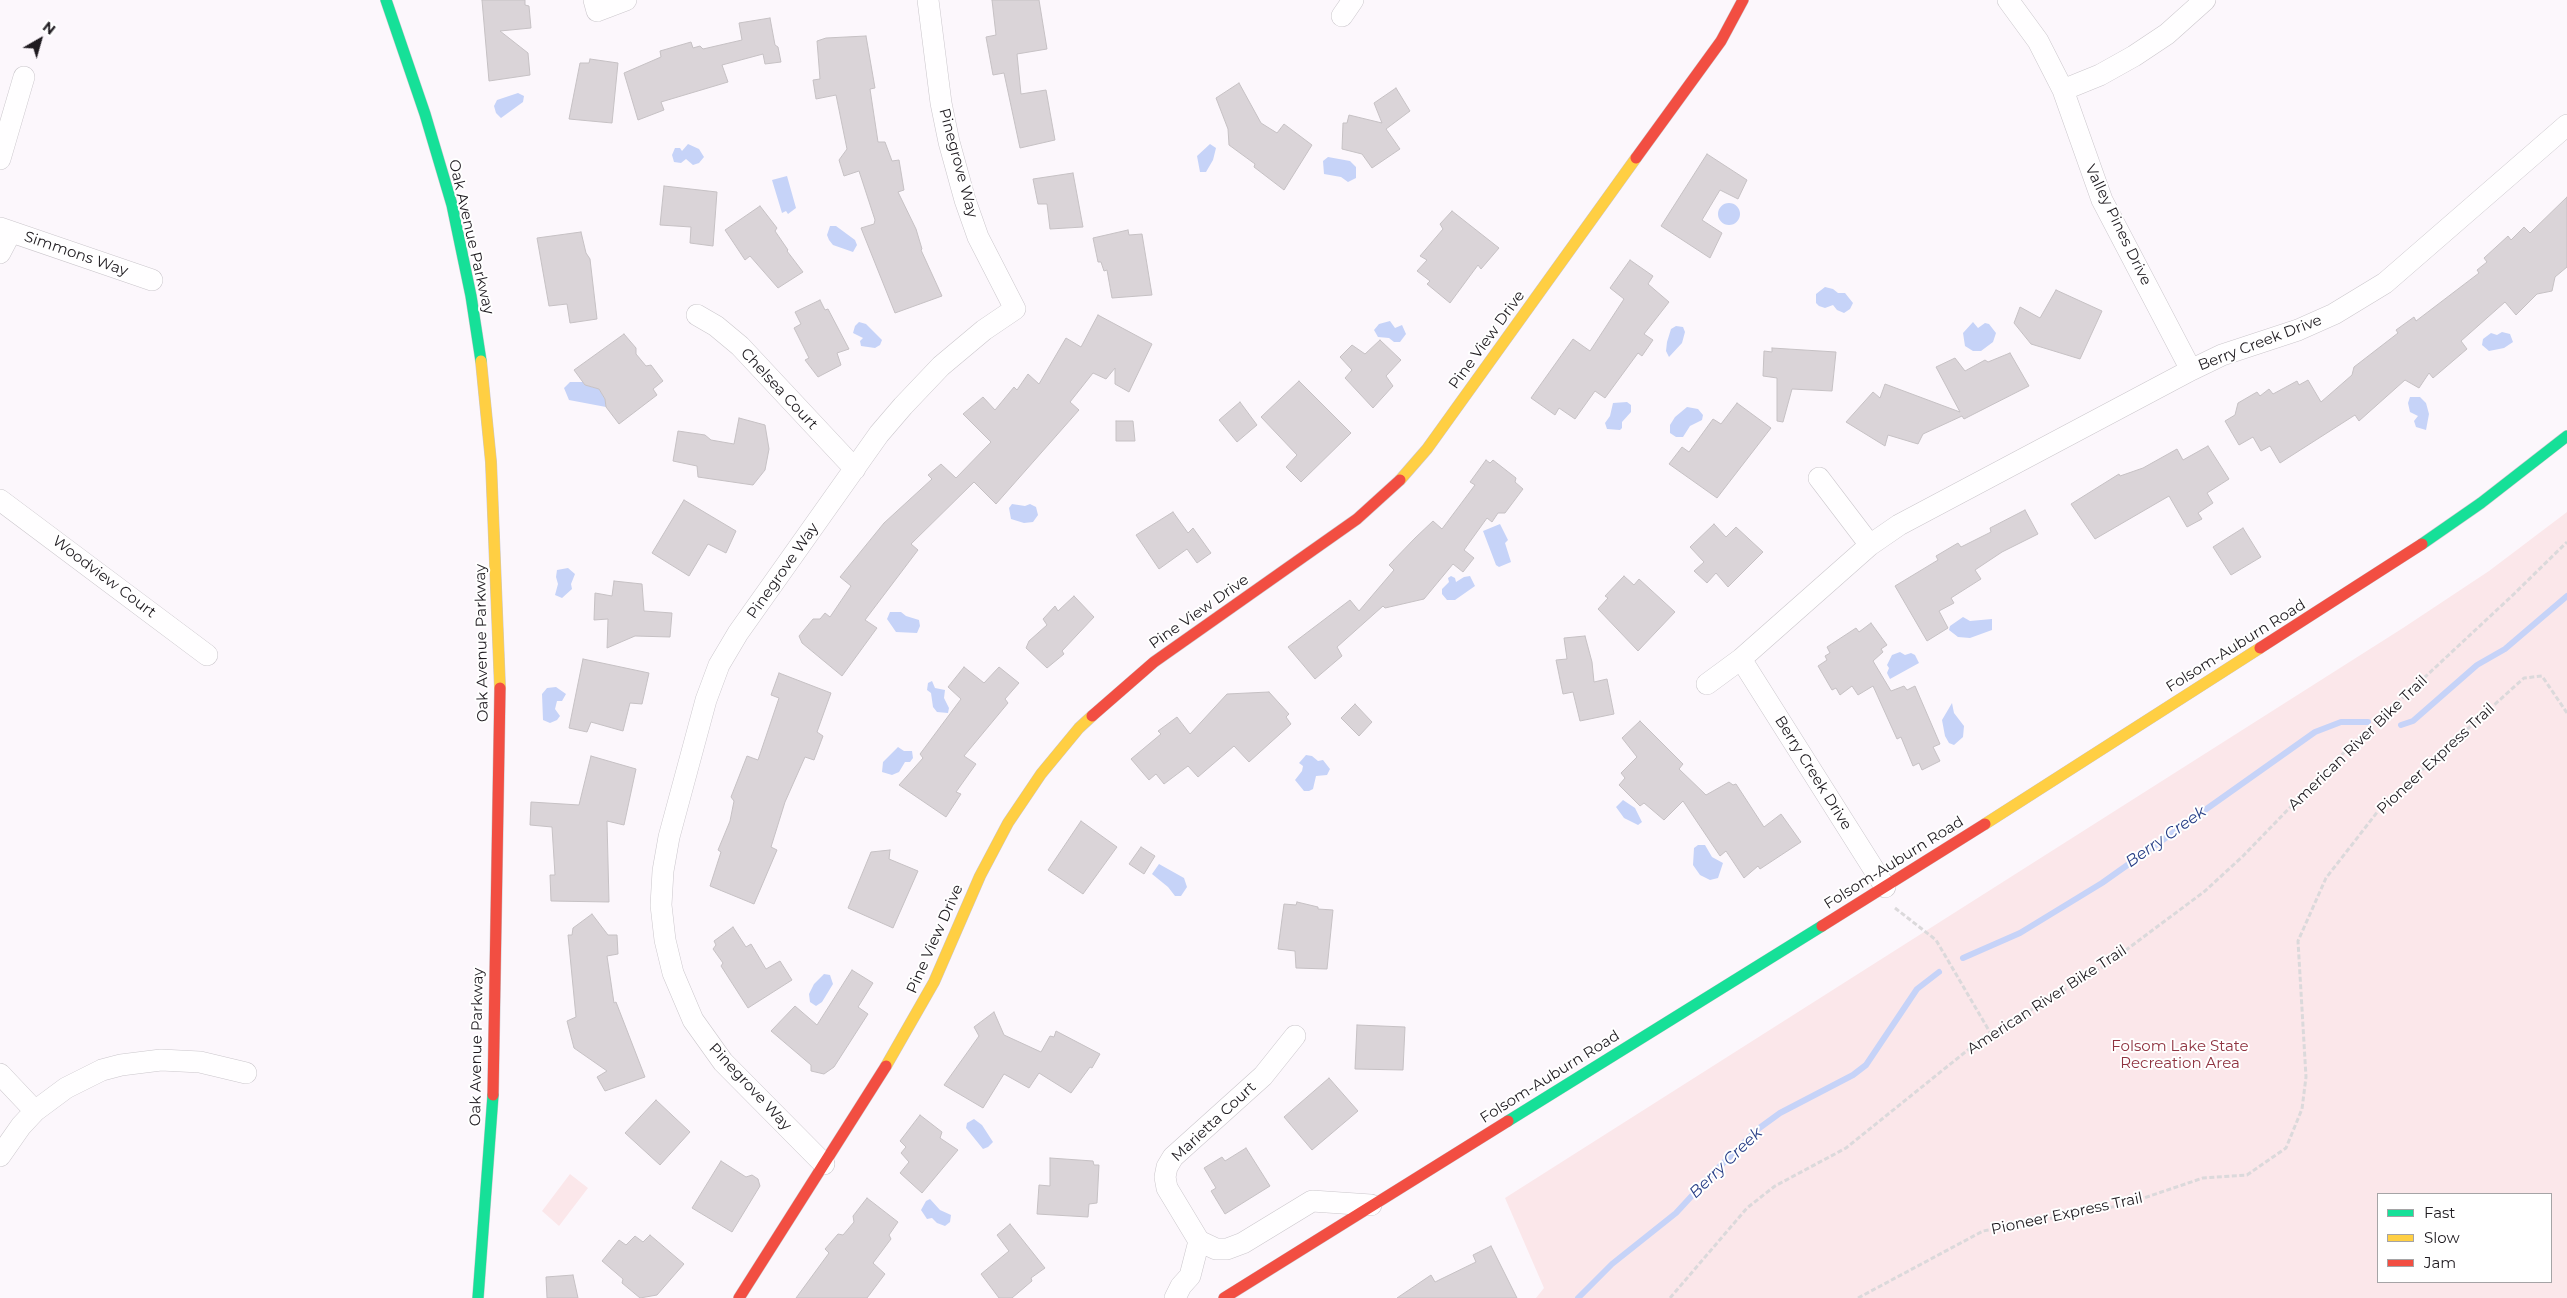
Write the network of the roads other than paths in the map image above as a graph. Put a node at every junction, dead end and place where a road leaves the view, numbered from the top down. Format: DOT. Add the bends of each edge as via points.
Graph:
graph roads {
  1 [pos="386,0"];
  2 [pos="626,0"];
  3 [pos="928,0"];
  4 [pos="1743,0"];
  5 [pos="2008,0"];
  6 [pos="2205,0"];
  7 [pos="595,5"];
  8 [pos="24,77"];
  9 [pos="2063,90"];
  10 [pos="2567,125"];
  11 [pos="0,159"];
  12 [pos="6,230"];
  13 [pos="0,253"];
  14 [pos="152,280"];
  15 [pos="697,315"];
  16 [pos="2192,370"];
  17 [pos="2567,436"];
  18 [pos="855,469"];
  19 [pos="1819,478"];
  20 [pos="0,500"];
  21 [pos="1870,545"];
  22 [pos="207,655"];
  23 [pos="1741,659"];
  24 [pos="1707,684"];
  25 [pos="1885,887"];
  26 [pos="1295,1036"];
  27 [pos="246,1073"];
  28 [pos="0,1074"];
  29 [pos="35,1112"];
  30 [pos="0,1156"];
  31 [pos="824,1164"];
  32 [pos="1371,1205"];
  33 [pos="1199,1241"];
  34 [pos="478,1298"];
  35 [pos="739,1298"];
  36 [pos="1175,1298"];
  37 [pos="1224,1298"];
  1 -- 34 [label="main road, Oak Avenue Parkway" via="452,205 472,296 484,382 490,462 500,663 498,822 492,1108"];
  2 -- 7 [label="street"];
  3 -- 18 [label="street, Pinegrove Way" via="941,103 964,200 1015,309 941,366 903,406"];
  4 -- 31 [label="main road, Pine View Drive" via="1721,41 1427,449 1388,493 1357,519 1123,687 1080,728 1041,774 1008,823 980,876 934,982 909,1029"];
  5 -- 9 [label="street, Valley Pines Drive" via="2038,41"];
  6 -- 9 [label="street" via="2167,34 2134,56"];
  8 -- 11 [label="street"];
  9 -- 16 [label="street, Valley Pines Drive" via="2102,200"];
  10 -- 16 [label="street, Berry Creek Drive" via="2386,283 2334,314 2298,330 2222,355"];
  12 -- 13 [label="street"];
  12 -- 14 [label="street, Simmons Way"];
  15 -- 18 [label="street, Chelsea Court" via="740,346"];
  16 -- 21 [label="street, Berry Creek Drive" via="1899,525"];
  17 -- 25 [label="main road, Folsom-Auburn Road" via="2481,503 2399,560"];
  18 -- 31 [label="street, Pinegrove Way" via="738,633 720,665 706,700 669,837 661,905 673,973 693,1020 723,1062"];
  19 -- 21 [label="street"];
  20 -- 22 [label="street, Woodview Court"];
  21 -- 23 [label="street, Berry Creek Drive"];
  23 -- 24 [label="street, Berry Creek Drive"];
  23 -- 25 [label="street, Berry Creek Drive"];
  25 -- 32 [label="main road, Folsom-Auburn Road"];
  26 -- 33 [label="street, Marietta Court" via="1263,1076 1173,1157 1166,1167 1167,1188"];
  27 -- 29 [label="street" via="200,1062 160,1060 121,1065 102,1070 66,1088"];
  28 -- 29 [label="street"];
  29 -- 30 [label="street"];
  31 -- 35 [label="main road, Pine View Drive"];
  32 -- 33 [label="street" via="1312,1201 1243,1243 1227,1249 1216,1249"];
  32 -- 37 [label="main road, Folsom-Auburn Road"];
  33 -- 36 [label="street" via="1190,1276"];
}
